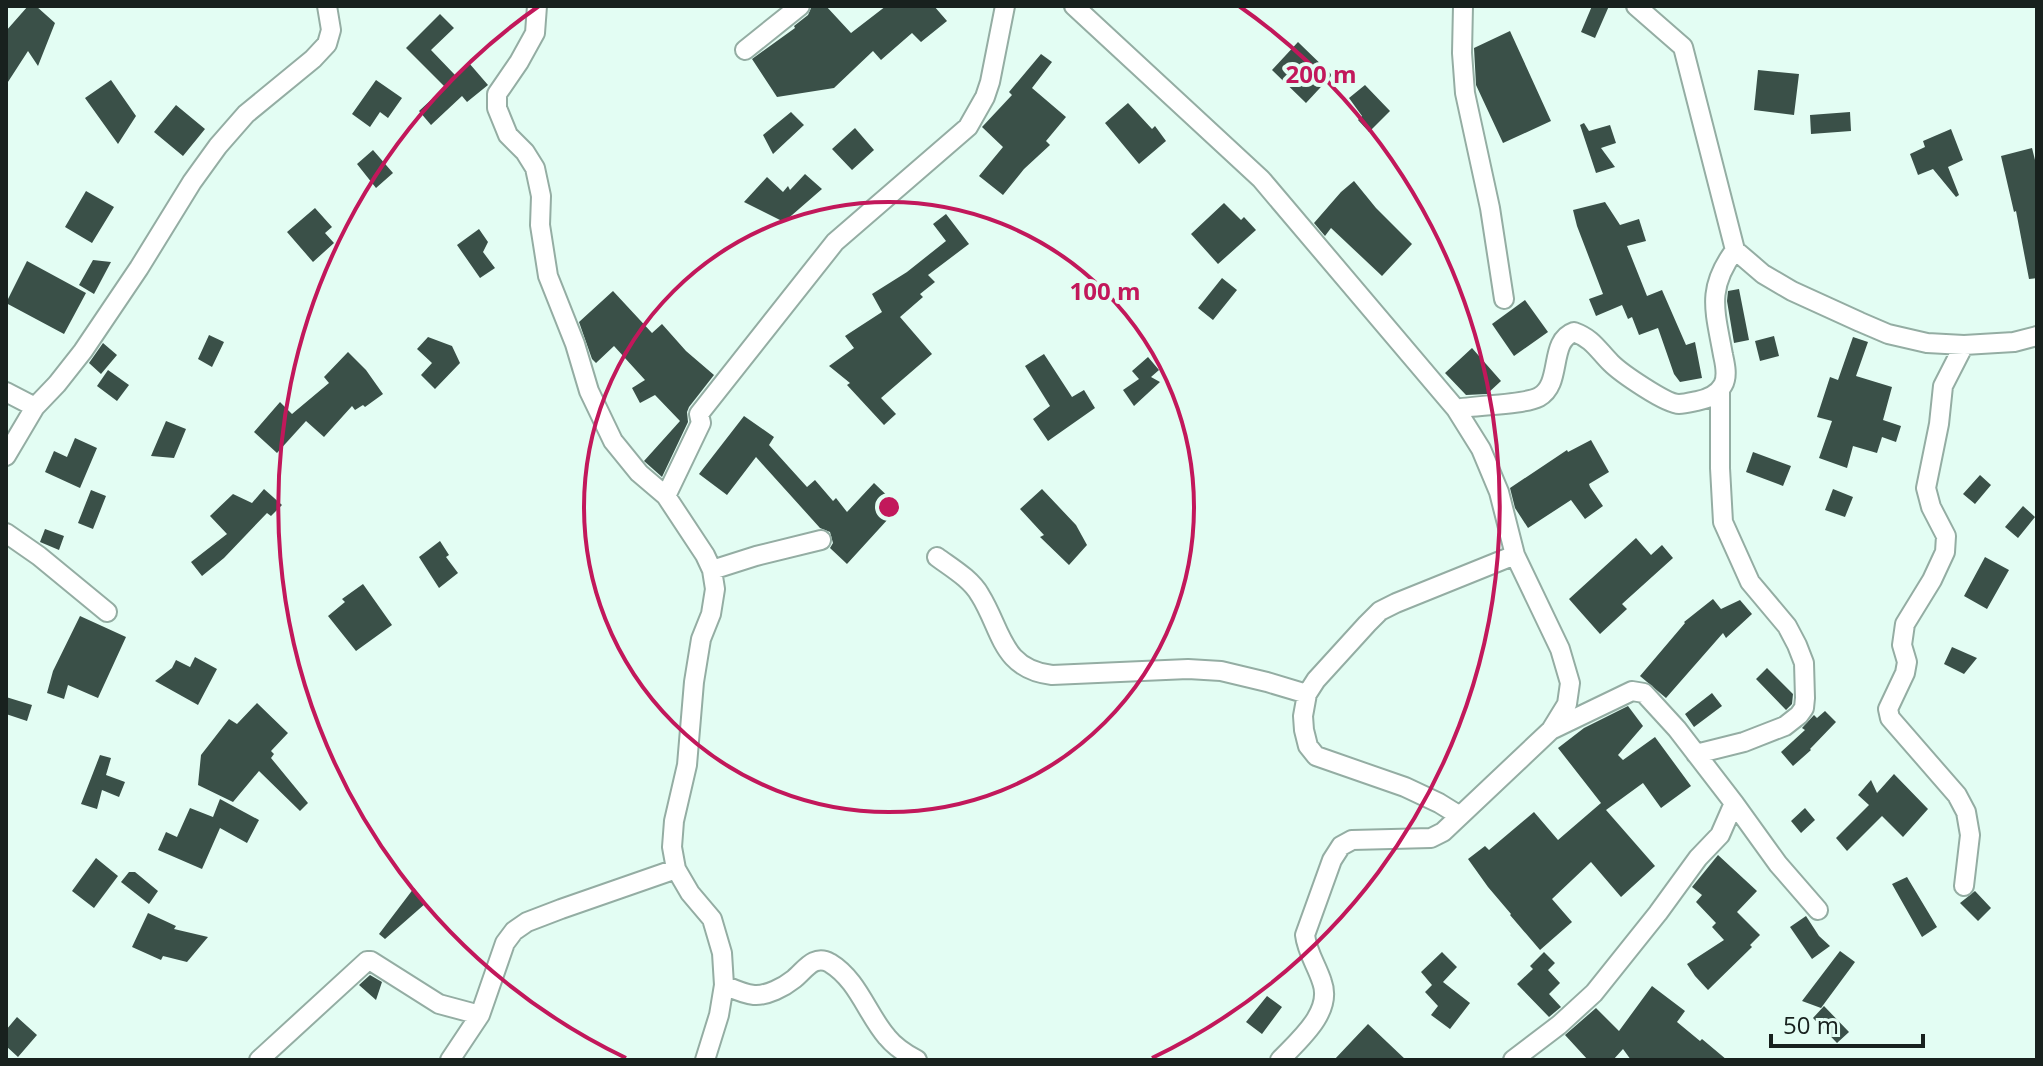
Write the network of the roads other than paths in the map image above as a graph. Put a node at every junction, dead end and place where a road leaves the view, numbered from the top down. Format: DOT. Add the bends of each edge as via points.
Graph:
graph roads {
  1 [pos="327,6"];
  2 [pos="537,6"];
  3 [pos="800,6"];
  4 [pos="1005,6"];
  5 [pos="1074,6"];
  6 [pos="1463,6"];
  7 [pos="1636,6"];
  8 [pos="745,50"];
  9 [pos="1735,250"];
  10 [pos="1504,299"];
  11 [pos="2037,336"];
  12 [pos="1964,345"];
  13 [pos="1720,390"];
  14 [pos="6,392"];
  15 [pos="35,407"];
  16 [pos="1456,409"];
  17 [pos="6,456"];
  18 [pos="666,496"];
  19 [pos="6,533"];
  20 [pos="821,540"];
  21 [pos="1515,555"];
  22 [pos="937,557"];
  23 [pos="712,570"];
  24 [pos="107,612"];
  25 [pos="1307,694"];
  26 [pos="1551,730"];
  27 [pos="1696,754"];
  28 [pos="1734,803"];
  29 [pos="1460,816"];
  30 [pos="676,869"];
  31 [pos="1964,886"];
  32 [pos="1818,910"];
  33 [pos="724,985"];
  34 [pos="480,1015"];
  35 [pos="259,1060"];
  36 [pos="450,1060"];
  37 [pos="705,1060"];
  38 [pos="917,1060"];
  39 [pos="1280,1060"];
  40 [pos="1513,1060"];
  1 -- 15 [label="street" via="327,44 246,114 218,146 83,351"];
  2 -- 18 [label="street" via="535,33 497,94 497,108 508,135 535,168 548,276 589,391 613,441"];
  3 -- 8 [label="street"];
  4 -- 18 [label="street" via="990,82 968,127 835,242 699,414 701,423"];
  5 -- 16 [label="street" via="1261,179"];
  6 -- 10 [label="street" via="1465,93"];
  7 -- 9 [label="street" via="1683,47"];
  9 -- 12 [label="street" via="1792,291 1888,334"];
  9 -- 13 [label="street" via="1716,286 1726,374"];
  11 -- 12 [label="street"];
  12 -- 31 [label="street" via="1943,386 1926,488 1946,536 1945,552 1905,624 1905,673 1888,709 1966,812 1970,835"];
  13 -- 16 [label="street" via="1703,400 1677,404 1648,390 1613,365 1589,338 1574,332 1564,338 1553,378 1541,396"];
  13 -- 27 [label="street" via="1723,522 1750,582 1797,645 1804,663 1805,698 1799,715 1785,726"];
  14 -- 15 [label="street"];
  15 -- 17 [label="street"];
  16 -- 21 [label="street" via="1499,492"];
  18 -- 23 [label="street"];
  19 -- 24 [label="street"];
  20 -- 23 [label="street"];
  21 -- 25 [label="street" via="1380,611"];
  21 -- 26 [label="street" via="1560,649 1570,683 1567,704"];
  22 -- 25 [label="street" via="976,589 1011,656 1040,673 1221,671"];
  23 -- 30 [label="street" via="715,589 701,639 687,765 674,821"];
  25 -- 29 [label="street" via="1304,730 1316,756 1405,787"];
  26 -- 27 [label="street" via="1632,691 1644,693"];
  26 -- 29 [label="street"];
  27 -- 28 [label="street"];
  28 -- 32 [label="street"];
  28 -- 40 [label="street" via="1720,835 1594,993"];
  29 -- 39 [label="street" via="1431,838 1352,840 1341,846 1305,935 1326,992 1324,1003 1310,1028"];
  30 -- 33 [label="street" via="712,919"];
  30 -- 34 [label="street" via="514,931"];
  33 -- 37 [label="street"];
  33 -- 38 [label="street" via="754,995 770,993 793,981 810,963 830,963 852,982 888,1039"];
  34 -- 35 [label="street" via="439,1004 367,961"];
  34 -- 36 [label="street"];
}
